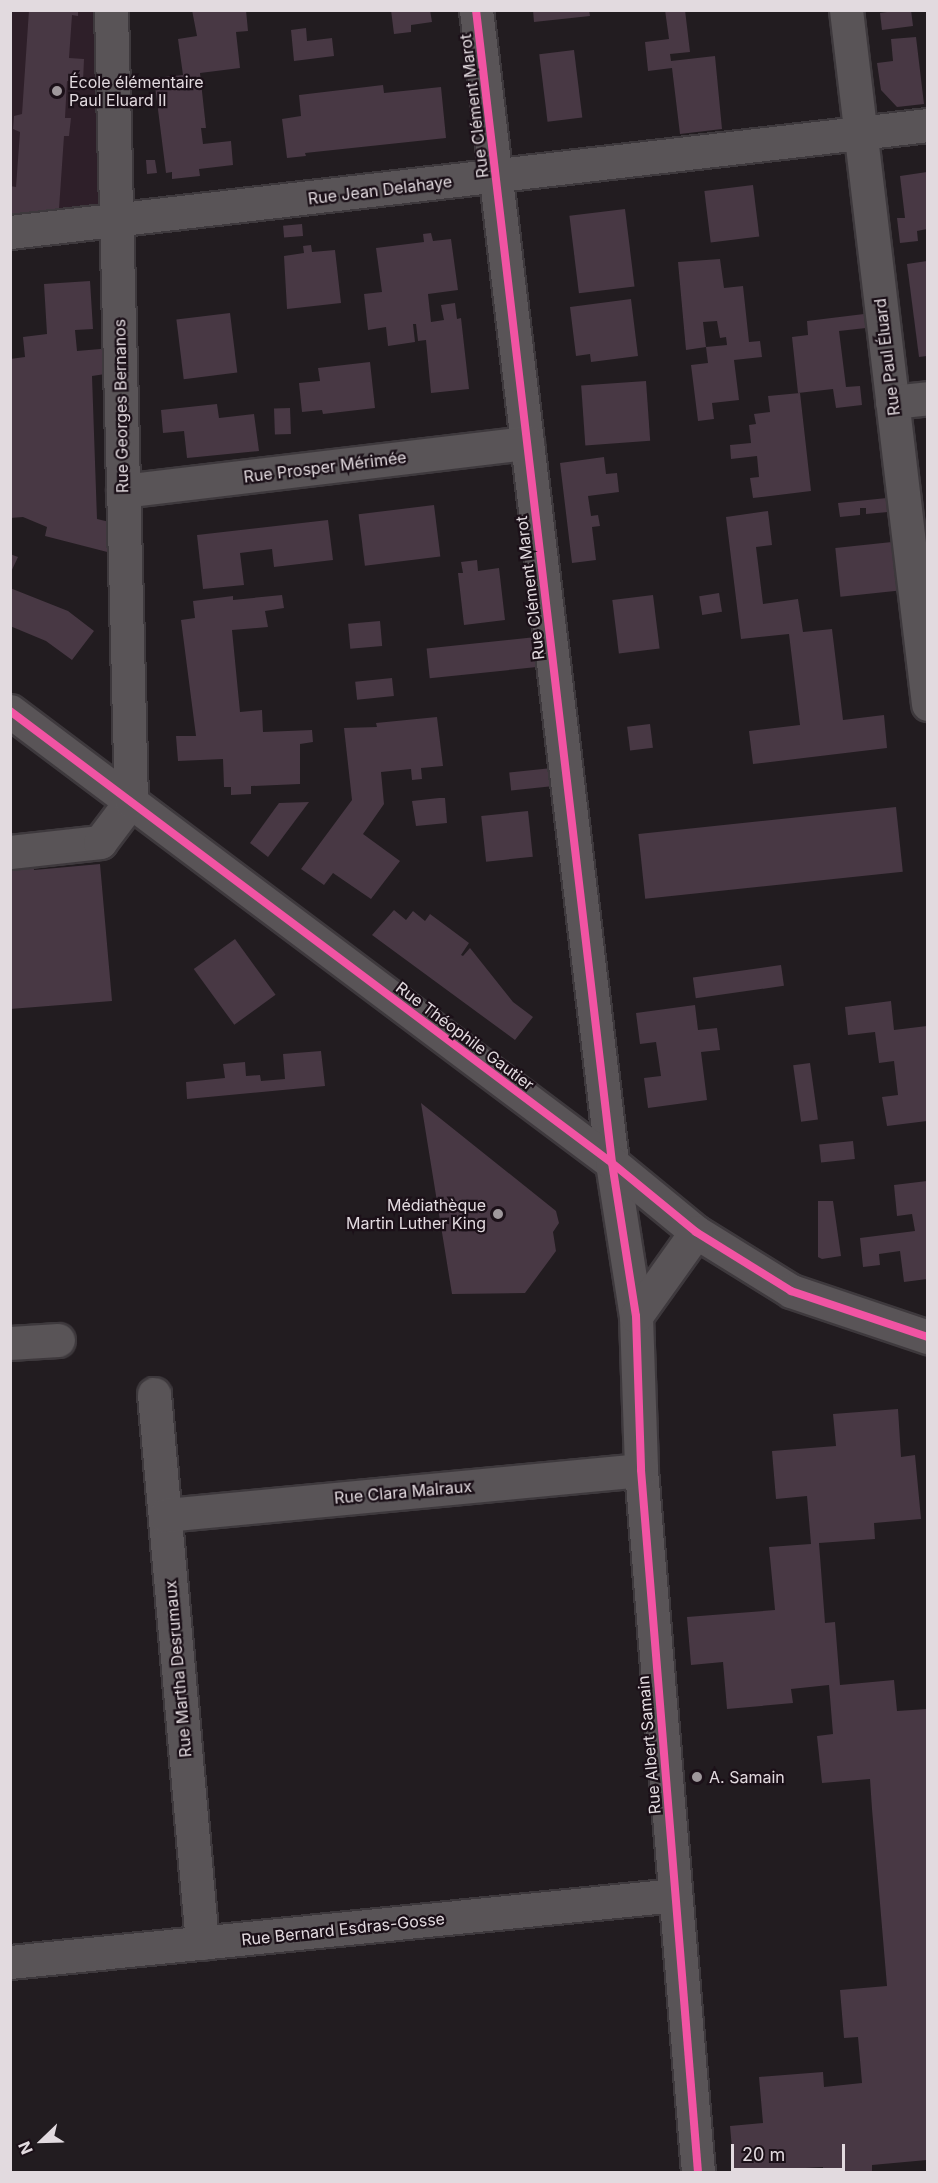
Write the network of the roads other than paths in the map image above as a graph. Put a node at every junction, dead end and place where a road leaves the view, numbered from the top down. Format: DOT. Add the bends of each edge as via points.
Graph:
graph roads {
  1 [pos="111,10"];
  2 [pos="476,10"];
  3 [pos="846,10"];
  4 [pos="927,125"];
  5 [pos="861,133"];
  6 [pos="496,176"];
  7 [pos="116,221"];
  8 [pos="10,232"];
  9 [pos="927,398"];
  10 [pos="892,402"];
  11 [pos="527,443"];
  12 [pos="123,491"];
  13 [pos="927,704"];
  14 [pos="10,711"];
  15 [pos="131,801"];
  16 [pos="10,852"];
  17 [pos="612,1163"];
  18 [pos="696,1232"];
  19 [pos="636,1316"];
  20 [pos="927,1337"];
  21 [pos="58,1340"];
  22 [pos="10,1343"];
  23 [pos="154,1394"];
  24 [pos="641,1470"];
  25 [pos="165,1515"];
  26 [pos="675,1895"];
  27 [pos="202,1943"];
  28 [pos="10,1962"];
  29 [pos="698,2172"];
  1 -- 7 [label="street, Rue Georges Bernanos"];
  2 -- 6 [label="street, Rue Clément Marot"];
  3 -- 5 [label="street, Rue Paul Éluard"];
  4 -- 5 [label="street, Rue Jean Delahaye"];
  5 -- 6 [label="street, Rue Jean Delahaye"];
  5 -- 10 [label="street, Rue Paul Éluard"];
  6 -- 7 [label="street, Rue Jean Delahaye"];
  6 -- 11 [label="street, Rue Clément Marot"];
  7 -- 8 [label="street, Rue Jean Delahaye"];
  7 -- 12 [label="street, Rue Georges Bernanos"];
  9 -- 10 [label="street"];
  10 -- 13 [label="street, Rue Paul Éluard"];
  11 -- 12 [label="street, Rue Prosper Mérimée"];
  11 -- 17 [label="street, Rue Clément Marot"];
  12 -- 15 [label="street, Rue Georges Bernanos"];
  14 -- 15 [label="street, Rue Théophile Gautier"];
  15 -- 16 [label="street" via="100,842"];
  15 -- 17 [label="street, Rue Théophile Gautier"];
  17 -- 18 [label="street, Rue Théophile Gautier"];
  17 -- 19 [label="street, Rue Clément Marot"];
  18 -- 19 [label="street"];
  18 -- 20 [label="street, Rue Théophile Gautier" via="790,1291"];
  19 -- 24 [label="street, Rue Albert Samain"];
  21 -- 22 [label="street"];
  23 -- 25 [label="street, Rue Martha Desrumaux"];
  24 -- 25 [label="street, Rue Clara Malraux"];
  24 -- 26 [label="street, Rue Albert Samain"];
  25 -- 27 [label="street, Rue Martha Desrumaux"];
  26 -- 27 [label="street, Rue Bernard Esdras-Gosse"];
  26 -- 29 [label="street, Rue Albert Samain"];
  27 -- 28 [label="street, Rue Bernard Esdras-Gosse"];
}
